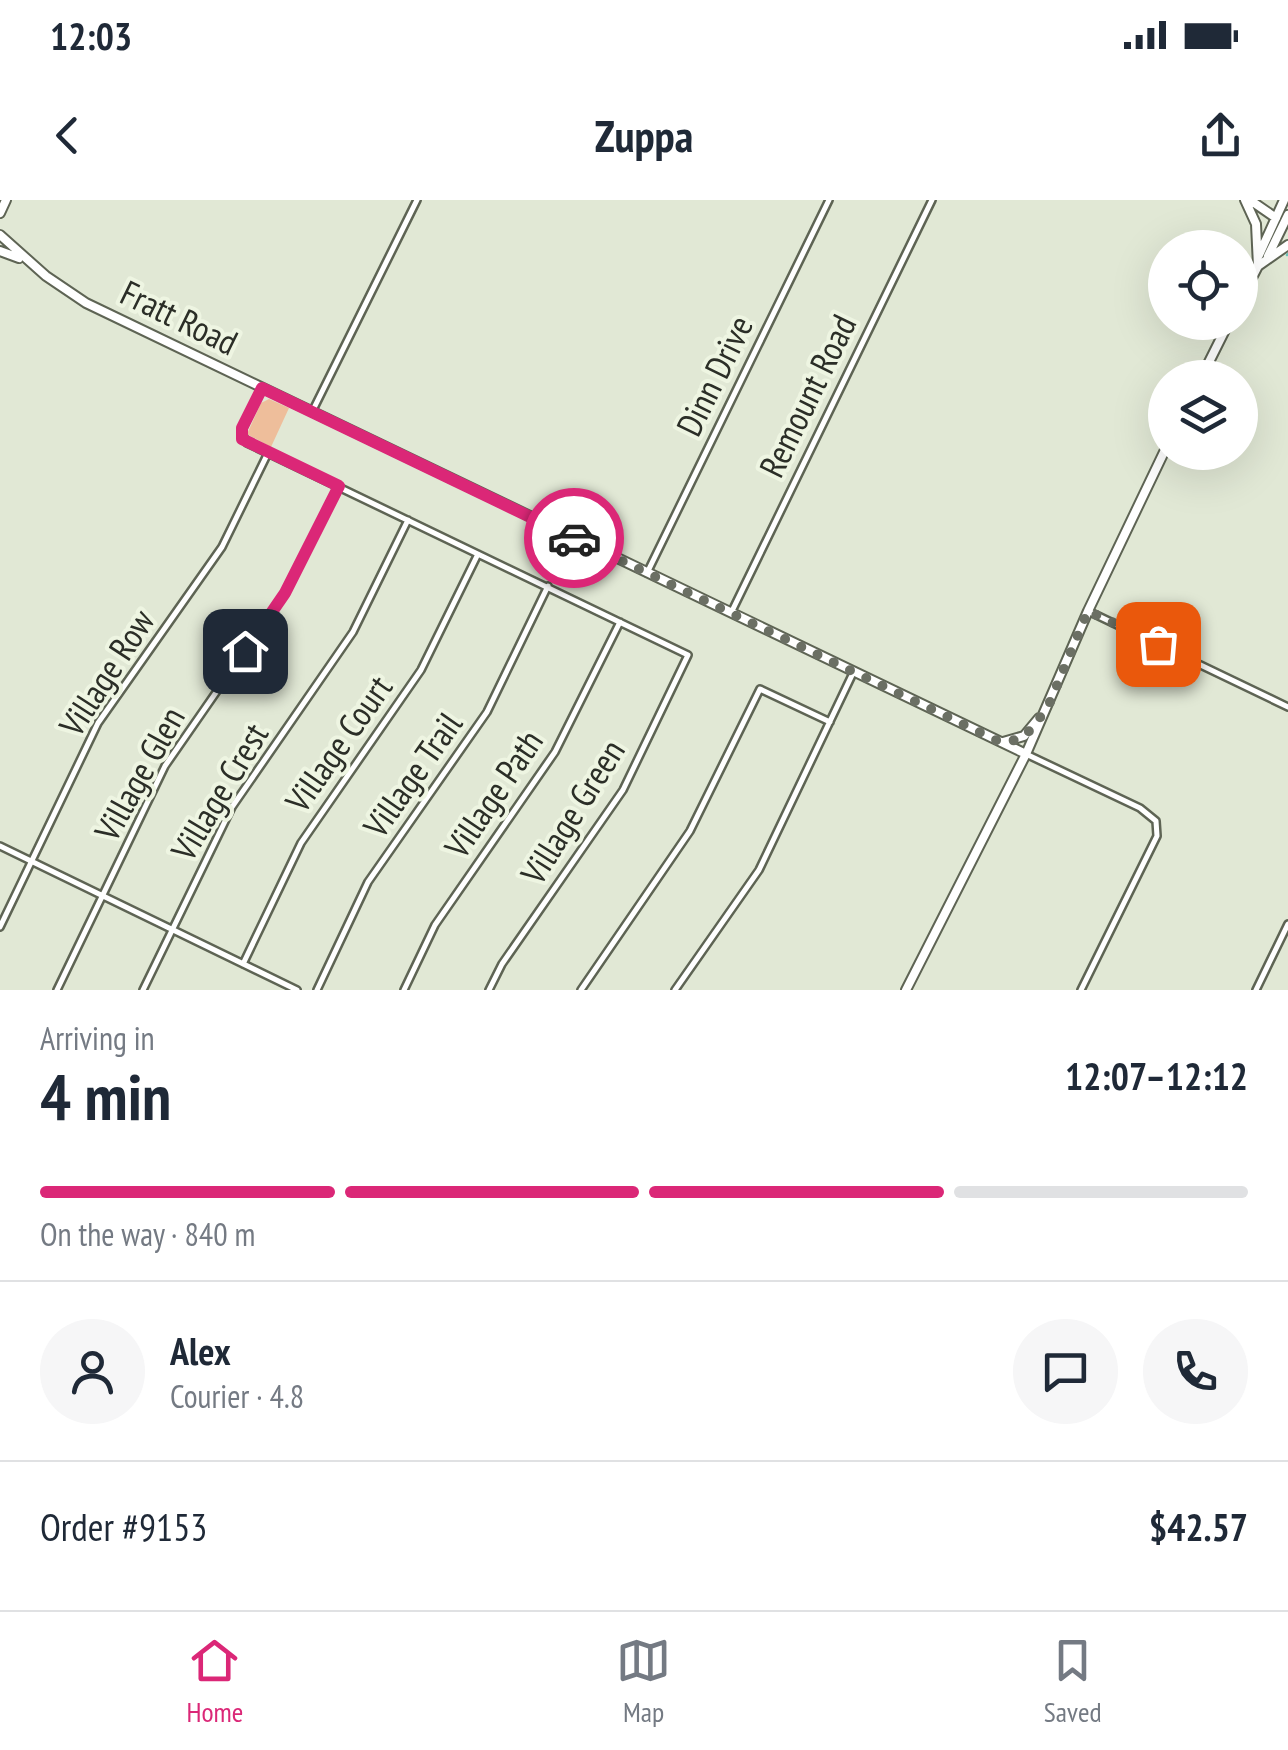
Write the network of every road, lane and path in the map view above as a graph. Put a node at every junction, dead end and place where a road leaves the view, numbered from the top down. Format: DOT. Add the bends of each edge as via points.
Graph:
graph roads {
  1 [pos="6,200"];
  2 [pos="417,200"];
  3 [pos="829,200"];
  4 [pos="932,200"];
  5 [pos="1248,200"];
  6 [pos="1284,200"];
  7 [pos="0,213"];
  8 [pos="1275,217"];
  9 [pos="1287,222"];
  10 [pos="0,235"];
  11 [pos="1288,245"];
  12 [pos="0,251"];
  13 [pos="1260,262"];
  14 [pos="1258,266"];
  15 [pos="36,268"];
  16 [pos="262,388"];
  17 [pos="312,412"];
  18 [pos="268,453"];
  19 [pos="1155,470"];
  20 [pos="339,486"];
  21 [pos="408,520"];
  22 [pos="478,554"];
  23 [pos="647,573"];
  24 [pos="548,586"];
  25 [pos="1088,611"];
  26 [pos="730,615"];
  27 [pos="620,622"];
  28 [pos="854,671"];
  29 [pos="1050,702"];
  30 [pos="1288,706"];
  31 [pos="830,722"];
  32 [pos="1000,742"];
  33 [pos="1026,754"];
  34 [pos="0,846"];
  35 [pos="32,862"];
  36 [pos="102,896"];
  37 [pos="1288,924"];
  38 [pos="0,928"];
  39 [pos="172,930"];
  40 [pos="243,964"];
  41 [pos="57,990"];
  42 [pos="143,990"];
  43 [pos="297,990"];
  44 [pos="317,990"];
  45 [pos="404,990"];
  46 [pos="489,990"];
  47 [pos="581,990"];
  48 [pos="675,990"];
  49 [pos="906,990"];
  50 [pos="1081,990"];
  51 [pos="1256,990"];
  1 -- 7 [label="street"];
  2 -- 17 [label="street"];
  3 -- 23 [label="street, Dinn Drive"];
  4 -- 26 [label="street, Remount Road"];
  5 -- 8 [label="street"];
  5 -- 13 [label="street"];
  6 -- 8 [label="street"];
  8 -- 9 [label="street"];
  8 -- 13 [label="street"];
  9 -- 13 [label="street"];
  10 -- 15 [label="street, Fratt Road"];
  11 -- 13 [label="street"];
  12 -- 15 [label="street"];
  13 -- 14 [label="street"];
  15 -- 16 [label="street, Fratt Road" via="86,304"];
  16 -- 17 [label="street, Fratt Road"];
  16 -- 18 [label="street" via="240,435"];
  17 -- 23 [label="street, Fratt Road"];
  18 -- 20 [label="street"];
  18 -- 35 [label="street, Village Row" via="222,547 98,723"];
  19 -- 25 [label="street"];
  20 -- 21 [label="street"];
  20 -- 36 [label="street, Village Glen" via="285,593 165,766"];
  21 -- 22 [label="street"];
  21 -- 39 [label="street, Village Crest" via="353,632 232,807"];
  22 -- 24 [label="street"];
  22 -- 40 [label="street, Village Court" via="421,670 301,843"];
  23 -- 26 [label="street, Fratt Road"];
  24 -- 27 [label="street"];
  24 -- 44 [label="street, Village Trail" via="488,712 368,882"];
  25 -- 29 [label="street"];
  25 -- 30 [label="street"];
  26 -- 28 [label="street, Fratt Road"];
  27 -- 45 [label="street, Village Path" via="554,752 435,925"];
  27 -- 46 [label="street, Village Green" via="688,654 623,790"];
  28 -- 31 [label="street"];
  28 -- 32 [label="street, Fratt Road"];
  29 -- 32 [label="street" via="1024,736"];
  29 -- 33 [label="street"];
  31 -- 47 [label="street" via="760,689 690,831"];
  31 -- 48 [label="street" via="759,870"];
  32 -- 33 [label="street, Fratt Road"];
  33 -- 49 [label="street"];
  33 -- 50 [label="street, Fratt Road" via="1156,821 1157,836"];
  34 -- 35 [label="street"];
  35 -- 36 [label="street"];
  35 -- 38 [label="street, Village Row"];
  36 -- 39 [label="street"];
  36 -- 41 [label="street, Village Glen"];
  37 -- 51 [label="street"];
  39 -- 40 [label="street"];
  39 -- 42 [label="street, Village Crest"];
  40 -- 43 [label="street"];
}
